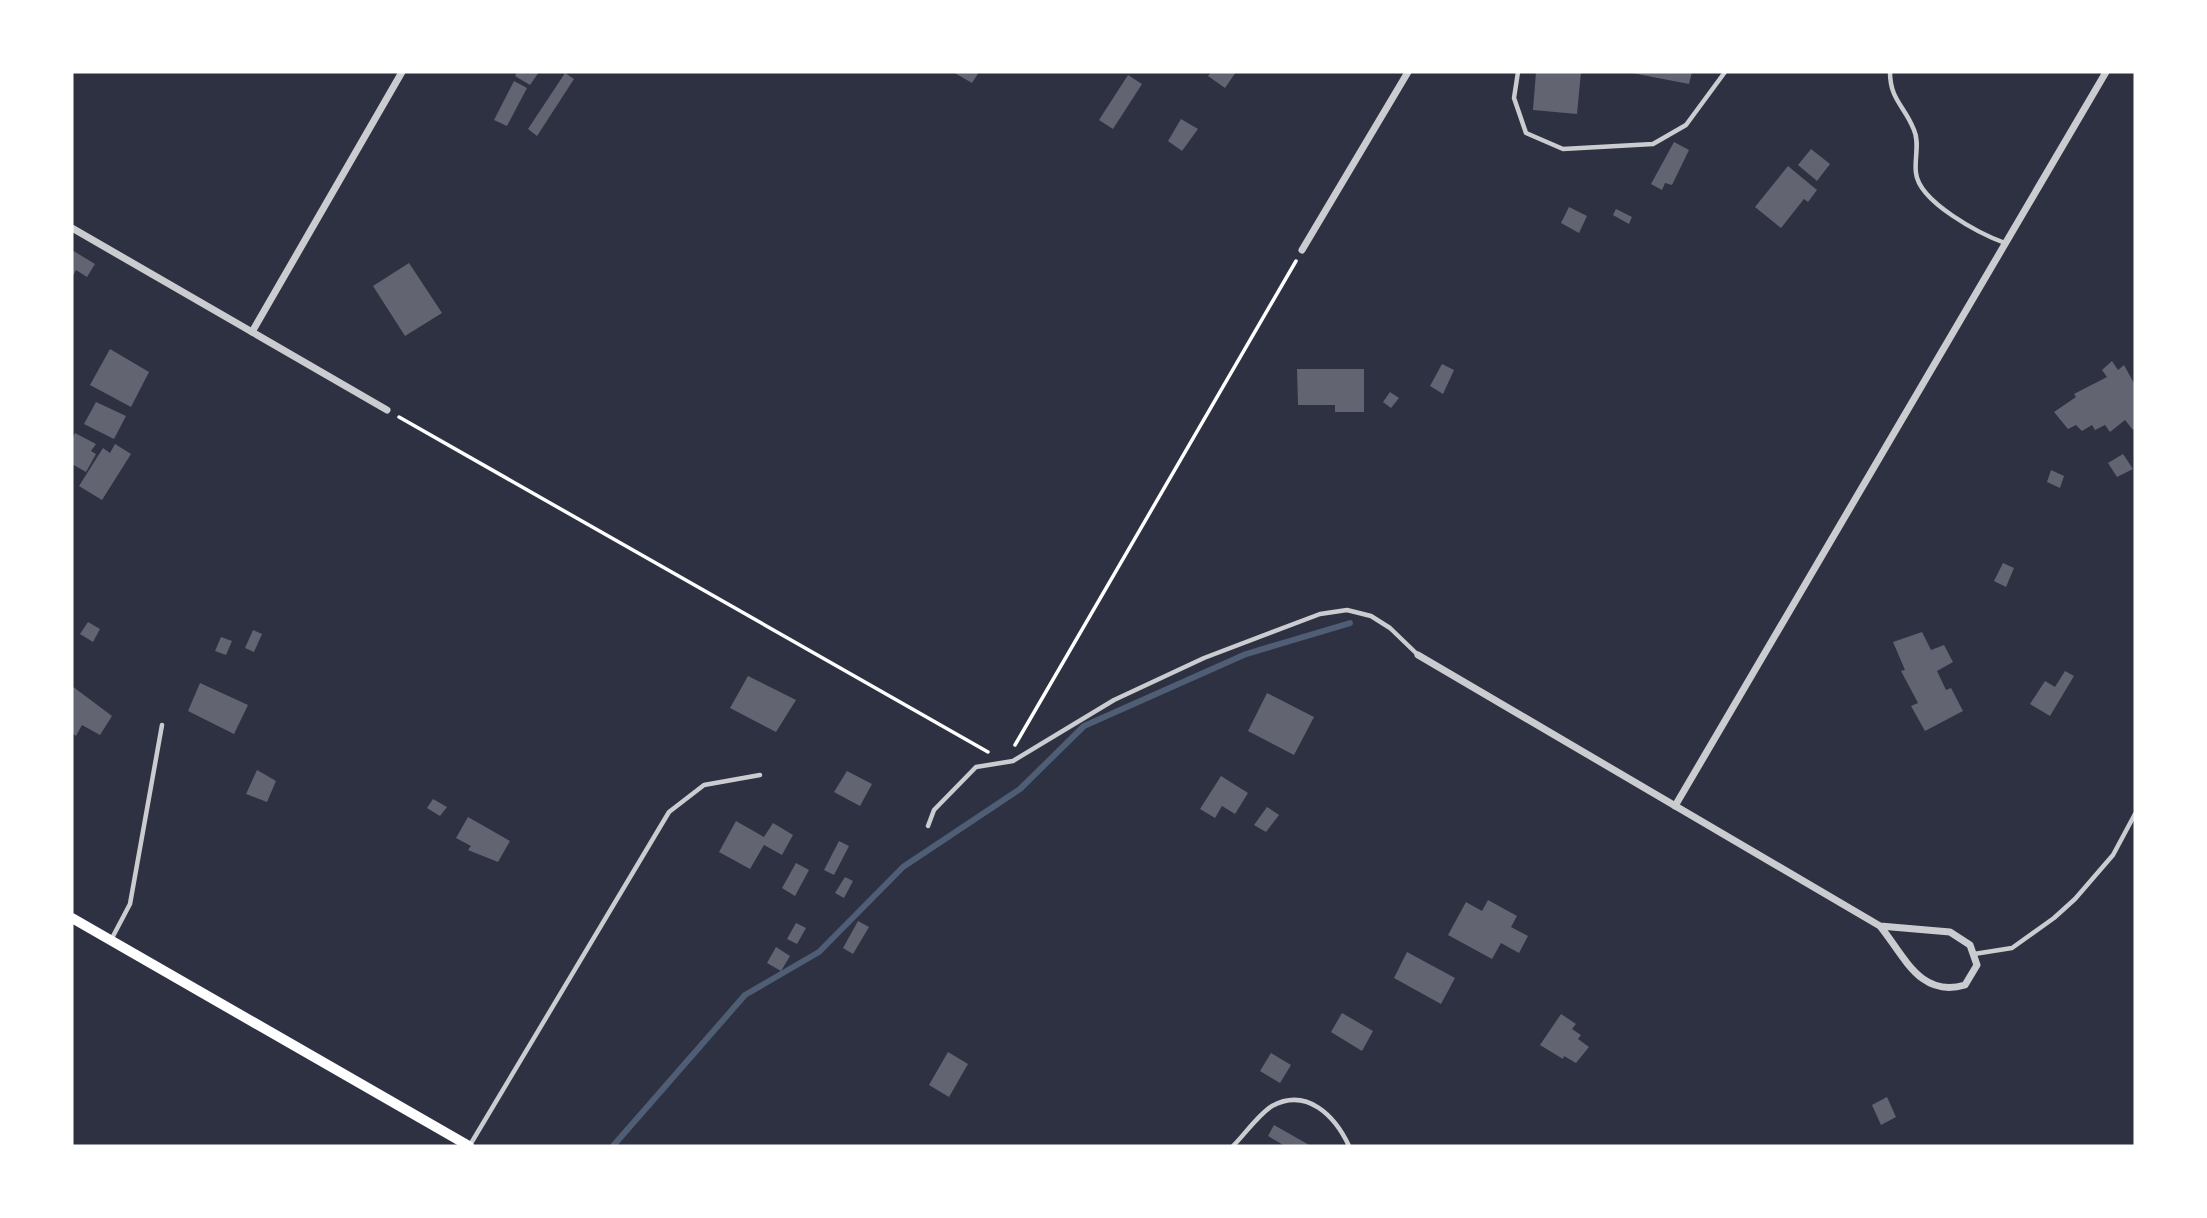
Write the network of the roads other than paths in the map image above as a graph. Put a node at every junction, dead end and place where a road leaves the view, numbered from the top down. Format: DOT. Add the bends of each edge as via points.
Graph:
graph roads {
  1 [pos="402,72"];
  2 [pos="1408,72"];
  3 [pos="1518,72"];
  4 [pos="1725,72"];
  5 [pos="1890,72"];
  6 [pos="2106,72"];
  7 [pos="72,228"];
  8 [pos="2005,243"];
  9 [pos="1302,250"];
  10 [pos="252,332"];
  11 [pos="387,410"];
  12 [pos="1418,655"];
  13 [pos="162,725"];
  14 [pos="760,775"];
  15 [pos="1675,806"];
  16 [pos="2135,814"];
  17 [pos="928,826"];
  18 [pos="72,918"];
  19 [pos="1880,926"];
  20 [pos="111,941"];
  21 [pos="1973,954"];
  22 [pos="469,1146"];
  23 [pos="1233,1146"];
  24 [pos="1349,1146"];
  1 -- 10 [label="street"];
  2 -- 9 [label="street"];
  3 -- 4 [label="lane" via="1514,98 1526,132 1563,149 1653,144 1686,125"];
  5 -- 8 [label="lane" via="1893,97 1915,131 1916,174 1922,190 1975,232"];
  6 -- 8 [label="street"];
  7 -- 10 [label="street"];
  8 -- 15 [label="street"];
  10 -- 11 [label="street"];
  12 -- 15 [label="street"];
  12 -- 17 [label="lane" via="1371,616 1347,610 1320,614 1204,658 1114,700 1023,755 976,767 934,810"];
  13 -- 20 [label="lane" via="130,904"];
  14 -- 22 [label="lane" via="704,785 669,811"];
  15 -- 19 [label="street"];
  16 -- 21 [label="lane" via="2113,855 2054,918 2012,948"];
  18 -- 20 [label="main road"];
  19 -- 21 [label="street" via="1950,932 1970,945"];
  19 -- 21 [label="street" via="1923,981 1946,991 1965,985 1977,965"];
  20 -- 22 [label="main road"];
  23 -- 24 [label="lane" via="1272,1107 1299,1098 1319,1106 1336,1122"];
}
